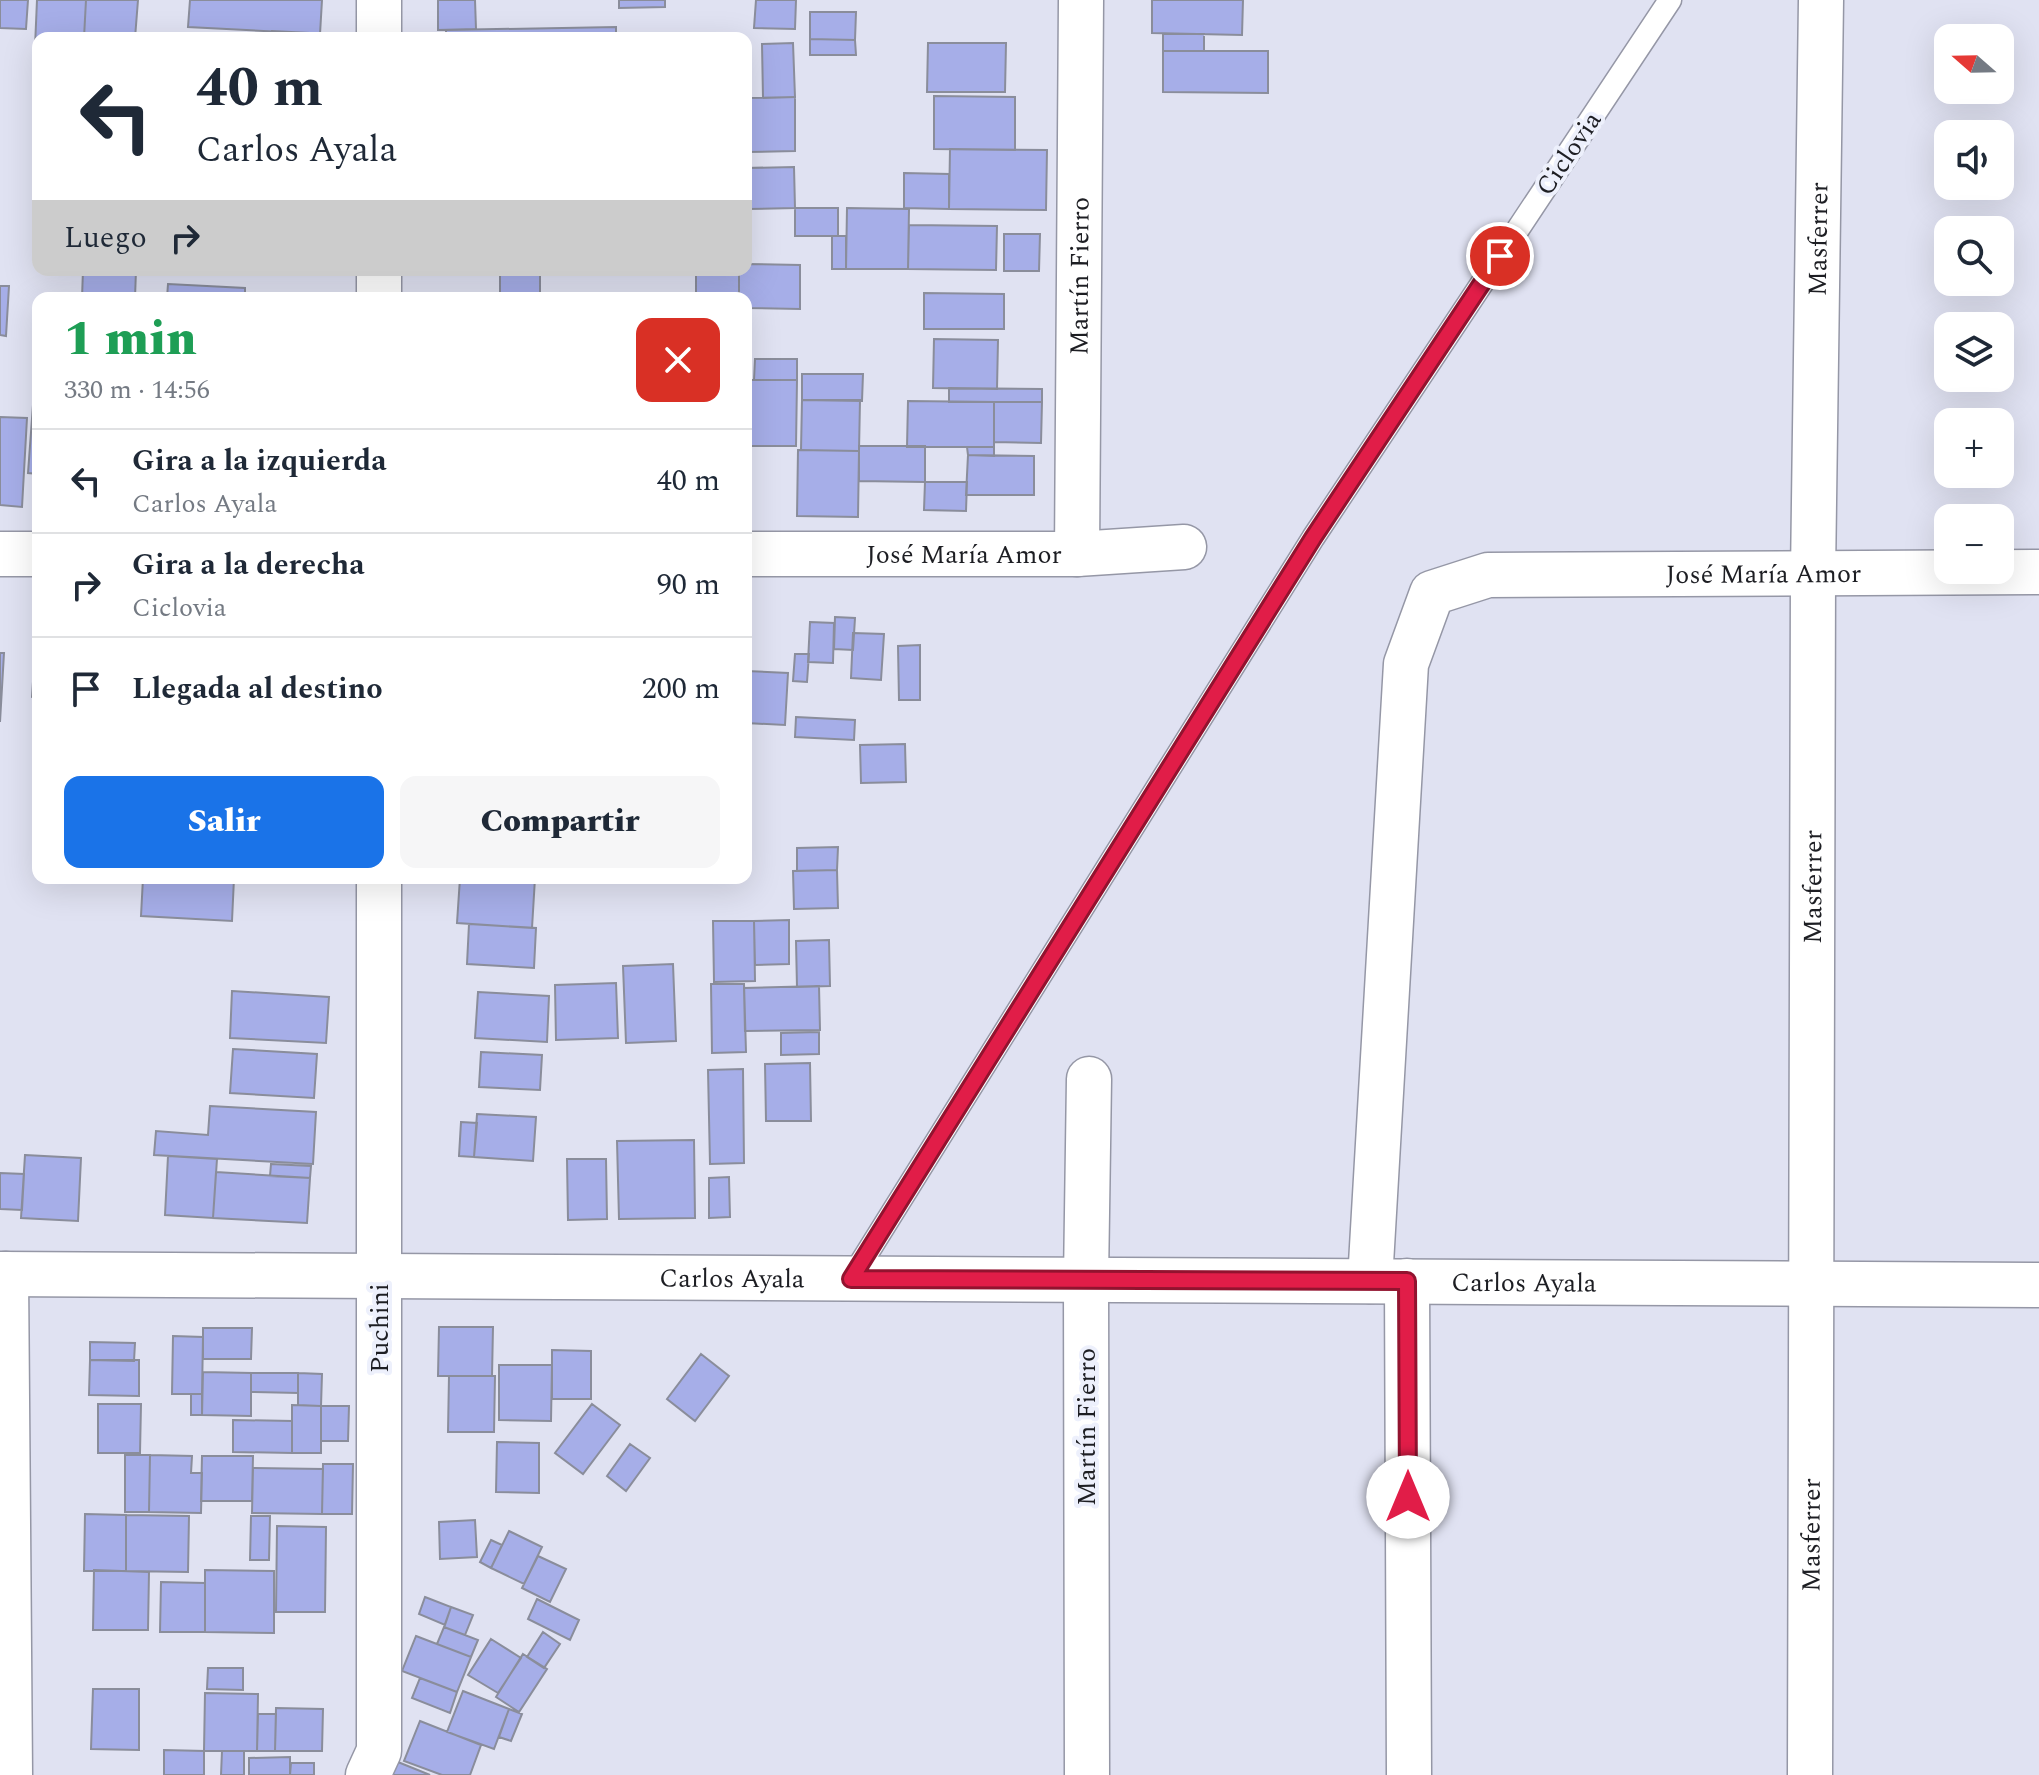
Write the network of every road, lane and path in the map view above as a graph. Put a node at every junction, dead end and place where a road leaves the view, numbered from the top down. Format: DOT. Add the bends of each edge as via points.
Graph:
graph roads {
  1 [pos="379,0"];
  2 [pos="1081,0"];
  3 [pos="1670,0"];
  4 [pos="1821,0"];
  5 [pos="379,32"];
  6 [pos="1184,547"];
  7 [pos="0,554"];
  8 [pos="32,554"];
  9 [pos="752,554"];
  10 [pos="1077,554"];
  11 [pos="2039,572"];
  12 [pos="1813,574"];
  13 [pos="379,884"];
  14 [pos="1089,1079"];
  15 [pos="3,1274"];
  16 [pos="379,1276"];
  17 [pos="851,1279"];
  18 [pos="1086,1280"];
  19 [pos="1388,1281"];
  20 [pos="1811,1283"];
  21 [pos="2039,1285"];
  22 [pos="10,1775"];
  23 [pos="368,1775"];
  24 [pos="1087,1775"];
  25 [pos="1409,1775"];
  26 [pos="1810,1775"];
  1 -- 5 [label="street"];
  2 -- 10 [label="street, Martín Fierro"];
  3 -- 17 [label="lane, Ciclovia" via="1313,538"];
  4 -- 12 [label="street, Masferrer"];
  6 -- 10 [label="street, José María Amor"];
  7 -- 8 [label="street"];
  9 -- 10 [label="street, José María Amor"];
  11 -- 12 [label="street, José María Amor"];
  12 -- 19 [label="street, José María Amor" via="1488,575 1432,593 1406,664"];
  12 -- 20 [label="street, Masferrer"];
  13 -- 16 [label="street, Puchini"];
  14 -- 18 [label="street, Martín Fierro"];
  15 -- 16 [label="street, Carlos Ayala"];
  15 -- 22 [label="street"];
  16 -- 17 [label="street, Carlos Ayala"];
  16 -- 23 [label="street, Puchini" via="379,1751"];
  17 -- 18 [label="street, Carlos Ayala"];
  18 -- 19 [label="street, Carlos Ayala"];
  18 -- 24 [label="street, Martín Fierro"];
  19 -- 20 [label="street, Carlos Ayala"];
  19 -- 25 [label="street"];
  20 -- 21 [label="street, Carlos Ayala"];
  20 -- 26 [label="street, Masferrer"];
}
